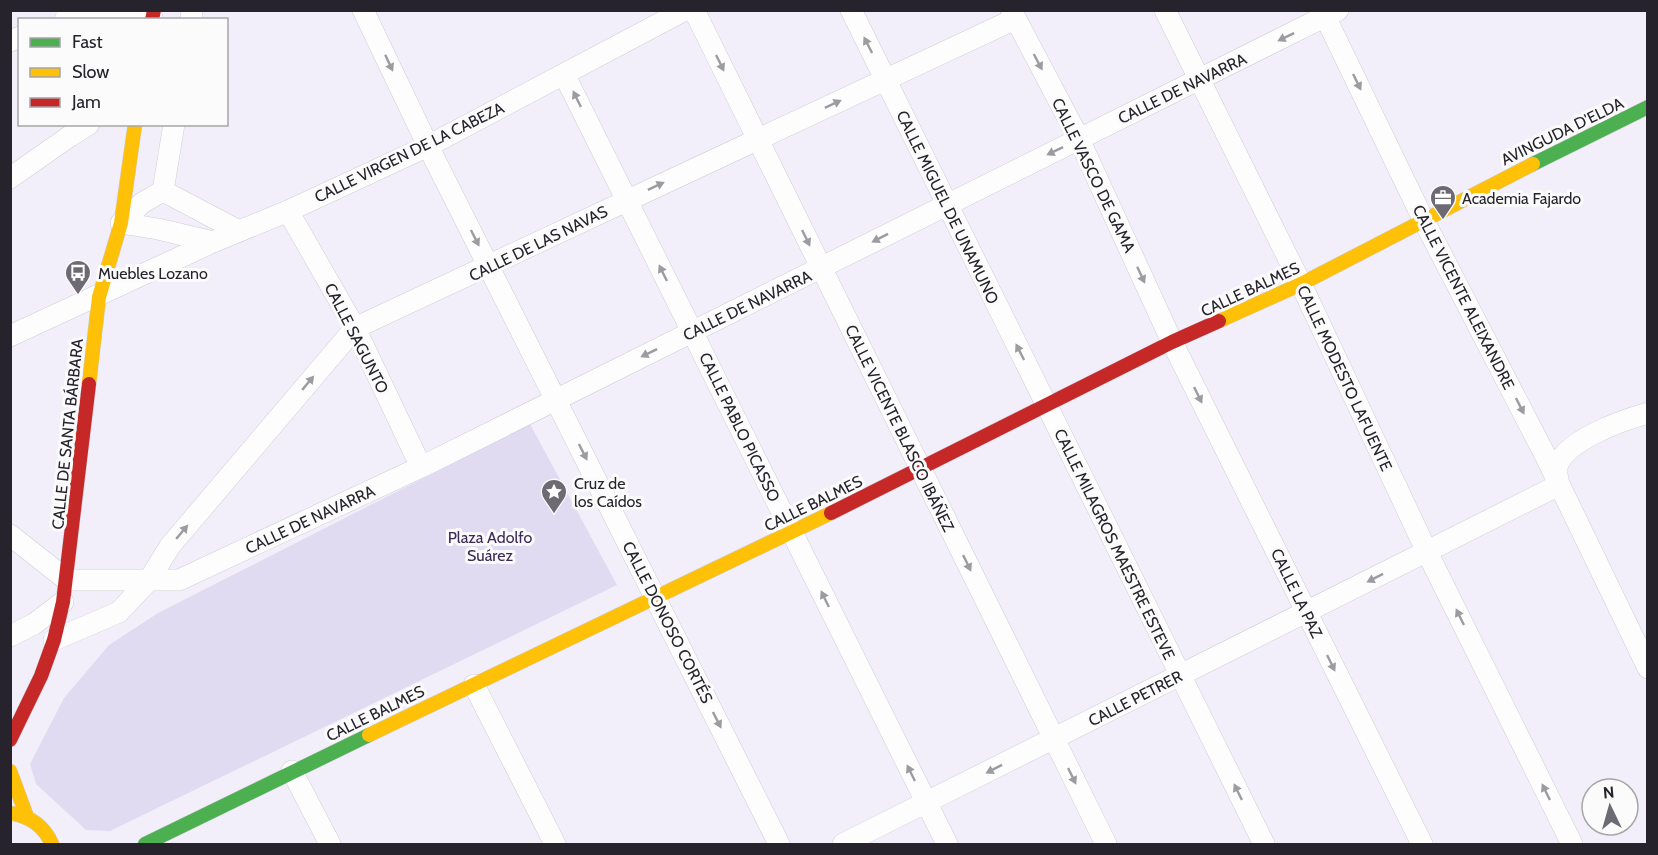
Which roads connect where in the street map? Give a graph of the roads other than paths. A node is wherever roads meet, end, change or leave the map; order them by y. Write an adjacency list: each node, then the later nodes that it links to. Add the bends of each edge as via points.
1 (88, 10): 11 (street)
2 (101, 10): 10 (street)
3 (363, 10): 21 (street, CALLE DONOSO CORTÉS, one-way to 21)
4 (685, 10): 12 (street, CALLE VIRGEN DE LA CABEZA)
5 (694, 10): 19 (street, CALLE VICENTE BLASCO IBÁÑEZ, one-way to 19)
6 (850, 10): 13 (street, CALLE MIGUEL DE UNAMUNO, one-way to 6)
7 (1165, 10): 14 (street, CALLE MODESTO LAFUENTE)
8 (1328, 13): 14 (street, CALLE DE NAVARRA, one-way to 14); 28 (street, CALLE VICENTE ALEIXANDRE, one-way to 28)
9 (1013, 15): 13 (street, CALLE DE LAS NAVAS); 20 (street, CALLE VASCO DE GAMA, one-way to 20)
10 (153, 16)
11 (70, 18)
12 (564, 74): 21 (street, CALLE VIRGEN DE LA CABEZA); 25 (street, CALLE PABLO PICASSO, one-way to 12)
13 (886, 80): 19 (street, CALLE DE LAS NAVAS, one-way to 13); 26 (street, CALLE MIGUEL DE UNAMUNO)
14 (1199, 80): 20 (street, CALLE DE NAVARRA); 34 (street, CALLE MODESTO LAFUENTE)
15 (1647, 107): 23 (street, AVINGUDA D'ELDA)
16 (86, 126): 22 (street)
17 (135, 126): 29 (street, CALLE DE SANTA BÁRBARA)
18 (174, 126): 24 (street)
19 (757, 139): 25 (street, CALLE DE LAS NAVAS, one-way to 19); 33 (street, CALLE VICENTE BLASCO IBÁÑEZ, one-way to 33)
20 (1079, 140): 26 (street, CALLE DE NAVARRA, one-way to 26); 39 (street, CALLE VASCO DE GAMA, one-way to 39)
21 (428, 146): 27 (street, CALLE VIRGEN DE LA CABEZA); 32 (street, CALLE DONOSO CORTÉS, one-way to 32)
22 (10, 178)
23 (1492, 184): 28 (street, CALLE BALMES)
24 (163, 191): 29 (street, via 142,203); 30 (street)
25 (627, 199): 32 (street, CALLE DE LAS NAVAS); 37 (street, CALLE PABLO PICASSO, one-way to 25)
26 (946, 205): 33 (street, CALLE DE NAVARRA, one-way to 33); 41 (street, CALLE MIGUEL DE UNAMUNO, one-way to 26)
27 (288, 211): 30 (street, CALLE VIRGEN DE LA CABEZA); 36 (street, CALLE SAGUNTO)
28 (1423, 219): 34 (street, CALLE BALMES); 45 (street, CALLE VICENTE ALEIXANDRE, one-way to 45)
29 (121, 223): 31 (street); 35 (street, CALLE DE SANTA BÁRBARA)
30 (239, 231): 31 (street, CALLE VIRGEN DE LA CABEZA)
31 (213, 242): 35 (street, CALLE VIRGEN DE LA CABEZA)
32 (490, 267): 36 (street, CALLE DE LAS NAVAS); 40 (street, CALLE DONOSO CORTÉS)
33 (821, 268): 37 (street, CALLE DE NAVARRA); 44 (street, CALLE VICENTE BLASCO IBÁÑEZ)
34 (1301, 284): 39 (street, CALLE BALMES); 48 (street, CALLE MODESTO LAFUENTE)
35 (99, 297): 38 (street, CALLE VIRGEN DE LA CABEZA); 49 (street, CALLE DE SANTA BÁRBARA)
36 (356, 328): 43 (street, CALLE SAGUNTO); 50 (street, CALLE DE LAS NAVAS, one-way to 36, via 170,546)
37 (692, 332): 40 (street, CALLE DE NAVARRA, one-way to 40); 46 (street, CALLE PABLO PICASSO)
38 (10, 336)
39 (1172, 342): 41 (street, CALLE BALMES); 53 (street, CALLE LA PAZ, one-way to 53)
40 (556, 400): 43 (street, CALLE DE NAVARRA); 51 (street, CALLE DONOSO CORTÉS, one-way to 51)
41 (1046, 404): 44 (street, CALLE BALMES); 57 (street, CALLE MILAGROS MAESTRE ESTEVE)
42 (1647, 413): 45 (street, via 1584,438 1567,451 1557,467)
43 (421, 467): 50 (street, CALLE DE NAVARRA, via 179,580)
44 (920, 469): 46 (street, CALLE BALMES); 59 (street, CALLE VICENTE BLASCO IBÁÑEZ, one-way to 59)
45 (1558, 485): 48 (street, CALLE PETRER); 56 (street, CALLE VICENTE ALEIXANDRE)
46 (792, 532): 51 (street, CALLE BALMES); 63 (street, CALLE PABLO PICASSO, one-way to 46)
47 (10, 535): 49 (street)
48 (1427, 552): 53 (street, CALLE PETRER, one-way to 53); 77 (street, CALLE MODESTO LAFUENTE, one-way to 48)
49 (67, 580): 50 (street, CALLE DE NAVARRA); 52 (street, CALLE DE SANTA BÁRBARA)
50 (149, 580): 55 (street, via 119,612)
51 (655, 596): 58 (street, CALLE BALMES); 71 (street, CALLE DONOSO CORTÉS, one-way to 71)
52 (63, 602): 54 (street); 55 (street, CALLE DE SANTA BÁRBARA)
53 (1306, 613): 57 (street, CALLE PETRER); 76 (street, CALLE LA PAZ, one-way to 76)
54 (10, 636)
55 (54, 640): 60 (street, CALLE DE SANTA BÁRBARA)
56 (1647, 668)
57 (1180, 675): 59 (street, CALLE PETRER); 75 (street, CALLE MILAGROS MAESTRE ESTEVE, one-way to 57)
58 (474, 685): 62 (street, CALLE BALMES); 70 (street)
59 (1054, 739): 63 (street, CALLE PETRER, one-way to 63); 74 (street, CALLE VICENTE BLASCO IBÁÑEZ, one-way to 74)
60 (10, 740)
61 (10, 771): 65 (street)
62 (292, 771): 68 (street, CALLE BALMES); 69 (street)
63 (926, 803): 72 (street, CALLE PETRER); 73 (street, CALLE PABLO PICASSO)
64 (10, 813): 65 (street)
65 (27, 817): 66 (street)
66 (51, 841): 67 (street)
67 (68, 844)
68 (145, 844)
69 (330, 844)
70 (555, 844)
71 (779, 844)
72 (843, 844)
73 (947, 844)
74 (1106, 844)
75 (1264, 844)
76 (1422, 844)
77 (1572, 844)

